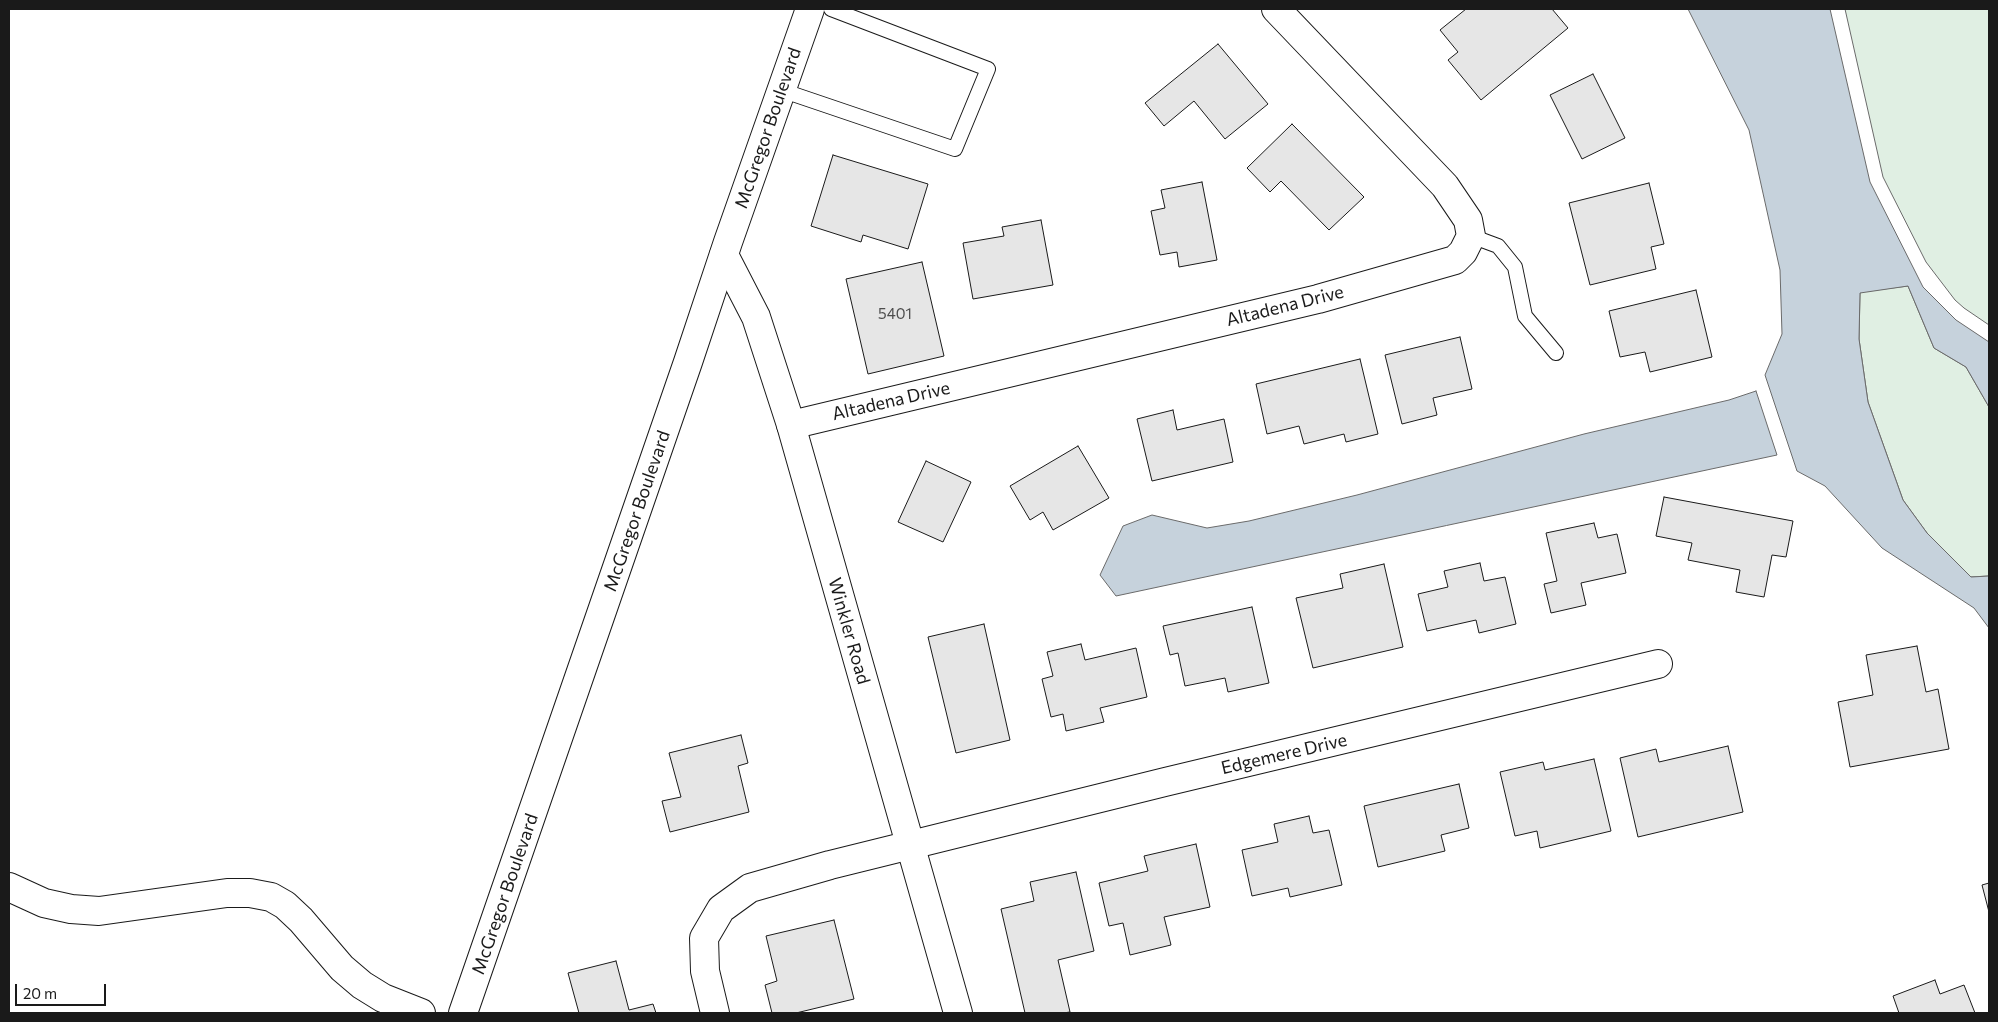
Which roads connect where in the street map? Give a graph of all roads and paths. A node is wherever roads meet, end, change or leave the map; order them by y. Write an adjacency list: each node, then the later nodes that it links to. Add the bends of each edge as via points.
1 (810, 9): 4 (street, McGregor Boulevard)
2 (831, 9): 4 (lane, via 988,69 955,150)
3 (1276, 9): 5 (street, via 1445,186 1468,220)
4 (781, 90): 6 (street, McGregor Boulevard)
5 (1471, 236): 7 (lane, via 1498,246 1515,267 1525,316); 8 (street, Altadena Drive, via 1455,260 1318,299)
6 (724, 255): 8 (street, Winkler Road, via 756,317); 13 (street, McGregor Boulevard)
7 (1556, 353)
8 (791, 425): 10 (street, Winkler Road)
9 (1658, 664): 10 (street, Edgemere Drive)
10 (910, 846): 14 (street, Edgemere Drive, via 750,888 721,909 704,938 704,971); 15 (street, Winkler Road)
11 (9, 887): 12 (street, via 44,903 99,911 227,893 271,897 301,920 342,968 362,985 383,998)
12 (421, 1013)
13 (464, 1013)
14 (715, 1013)
15 (958, 1013)

